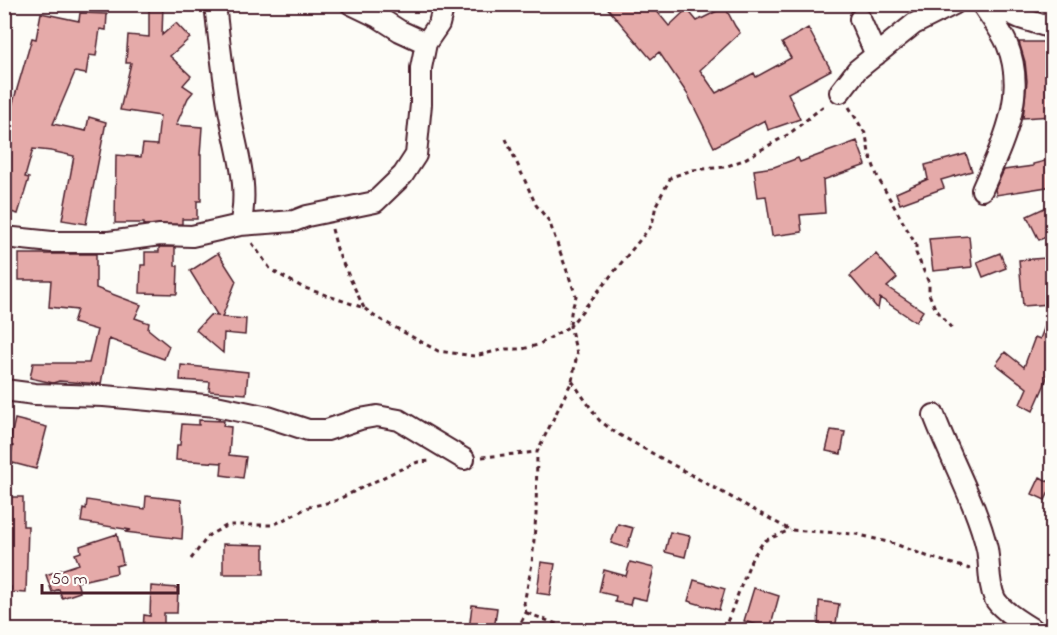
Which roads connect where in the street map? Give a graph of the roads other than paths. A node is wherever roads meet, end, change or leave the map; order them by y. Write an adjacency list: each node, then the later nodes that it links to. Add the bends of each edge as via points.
1 (215, 4): 13 (street, via 229,107 242,165 244,197)
2 (351, 4): 9 (street)
3 (444, 4): 9 (street, via 439,24)
4 (954, 4): 10 (street, via 914,24)
5 (982, 4): 12 (street, via 1006,42 1013,62 1014,92 1006,136)
6 (989, 4): 8 (street)
7 (860, 19): 10 (street)
8 (1053, 28)
9 (426, 43): 13 (street, via 416,155 403,175 375,202 294,221)
10 (876, 55): 11 (street, via 857,70)
11 (840, 92)
12 (982, 190)
13 (240, 225): 14 (street, via 192,236 160,235 109,242)
14 (4, 237)
15 (4, 390): 17 (street, via 216,406 308,430 327,430 377,416 399,420)
16 (934, 415): 18 (street, via 987,549 995,600)
17 (464, 459)
18 (1034, 630)

